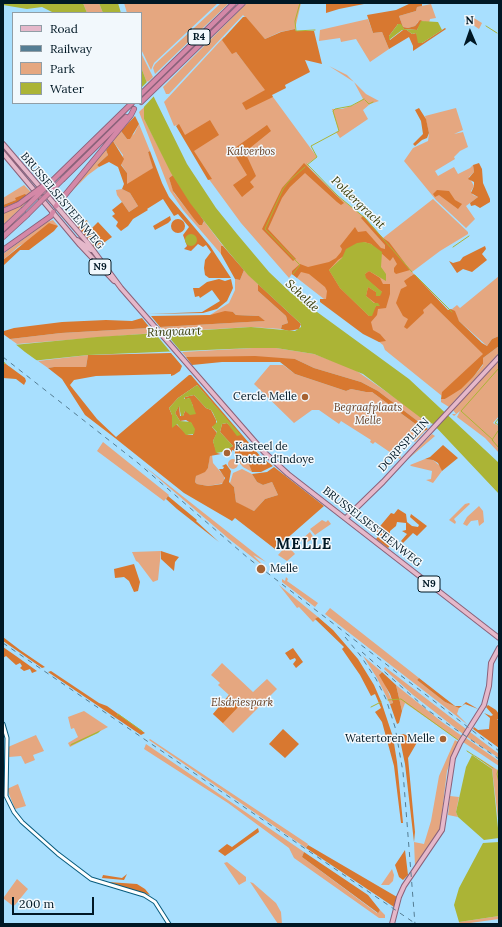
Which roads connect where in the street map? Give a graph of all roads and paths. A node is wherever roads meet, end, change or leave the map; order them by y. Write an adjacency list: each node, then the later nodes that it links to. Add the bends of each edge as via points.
1 (234, 3): 3 (highway, R4)
2 (243, 3): 4 (highway, R4)
3 (142, 93)
4 (142, 100)
5 (131, 104): 11 (highway)
6 (138, 104): 7 (highway, R4)
7 (131, 112): 12 (highway); 17 (highway, R4, bridge)
8 (3, 144): 12 (main road, BRUSSELSESTEENWEG / N9)
9 (3, 153): 10 (main road, BRUSSELSESTEENWEG / N9)
10 (20, 172): 12 (main road, via 48,202); 14 (main road, BRUSSELSESTEENWEG / N9)
11 (53, 180): 13 (highway, bridge, via 19,204); 16 (highway, bridge)
12 (55, 203): 14 (main road); 20 (main road, BRUSSELSESTEENWEG / N9)
13 (3, 211)
14 (54, 212): 15 (main road, BRUSSELSESTEENWEG / N9); 19 (highway)
15 (66, 228): 18 (main road, BRUSSELSESTEENWEG / N9); 20 (main road)
16 (3, 229)
17 (3, 237)
18 (80, 245): 21 (main road); 22 (main road, BRUSSELSESTEENWEG / N9)
19 (3, 250)
20 (94, 251): 21 (main road, BRUSSELSESTEENWEG / N9)
21 (101, 260): 22 (main road, BRUSSELSESTEENWEG / N9)
22 (121, 288): 24 (main road, BRUSSELSESTEENWEG / N9, via 239,425 290,475)
23 (499, 357): 24 (main road, DORPSPLEIN)
24 (346, 518): 25 (main road, BRUSSELSESTEENWEG / N9)
25 (499, 638)
26 (499, 648): 29 (main road, via 491,663 484,704 460,743 454,758 442,830 404,886)
27 (3, 724): 28 (street, via 7,738 6,796 22,822 91,879 144,895 155,902)
28 (168, 924)
29 (392, 924)

